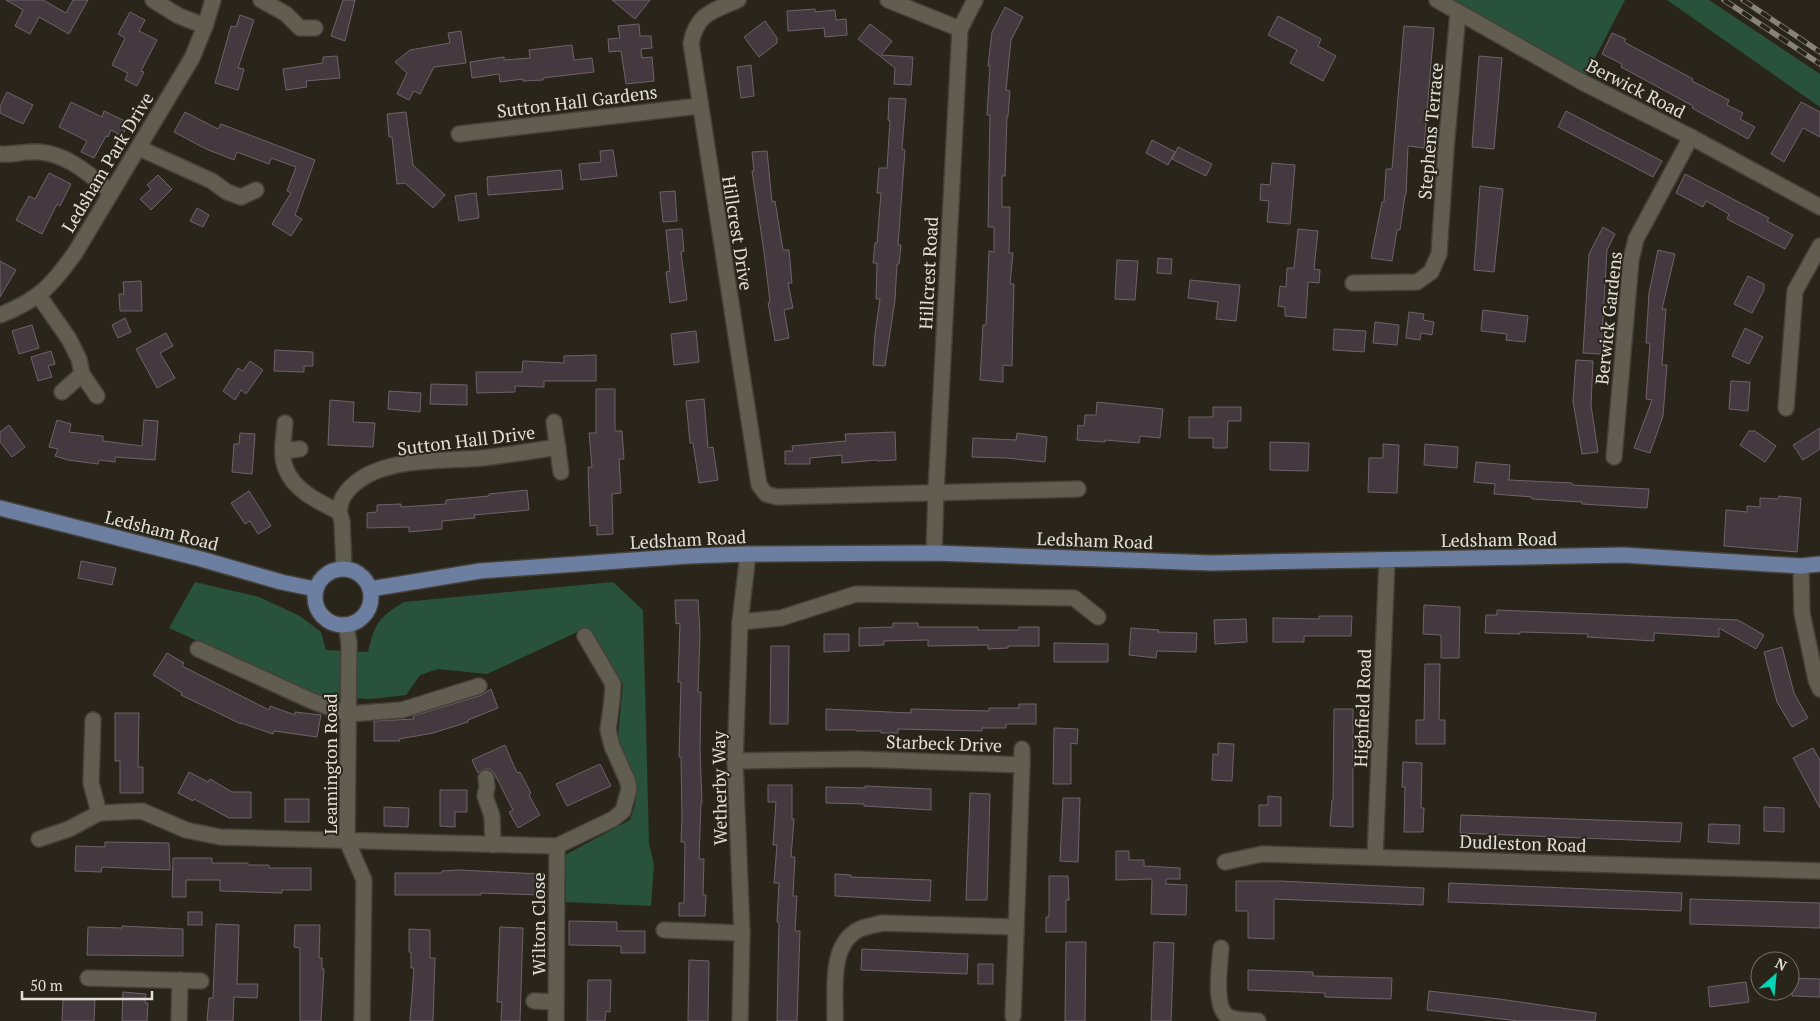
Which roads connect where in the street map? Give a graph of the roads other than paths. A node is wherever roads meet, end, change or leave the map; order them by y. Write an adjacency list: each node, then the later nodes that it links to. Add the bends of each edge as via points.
1 (153, 0): 9 (street, via 179,16)
2 (213, 0): 9 (street, Ledsham Park Drive)
3 (261, 0): 11 (street, via 286,14)
4 (738, 0): 12 (street, Hillcrest Drive, via 704,16 693,33 691,43)
5 (888, 0): 10 (street)
6 (975, 0): 10 (street, Hillcrest Road)
7 (1437, 0): 8 (street, Berwick Road)
8 (1458, 12): 14 (street, Berwick Road, via 1582,82); 21 (street, Stephens Terrace, via 1439,254 1431,272 1417,282)
9 (205, 26): 15 (street, Ledsham Park Drive, via 192,58)
10 (960, 28): 36 (street, Hillcrest Road)
11 (303, 32)
12 (699, 106): 13 (street, Sutton Hall Gardens); 36 (street, Hillcrest Drive, via 759,485 766,494 776,497)
13 (459, 134)
14 (1691, 137): 19 (street, Berwick Road); 33 (street, Berwick Gardens, via 1636,239 1630,260)
15 (139, 148): 17 (street, via 240,197); 18 (street, Ledsham Park Drive)
16 (0, 154): 18 (street, via 40,152 61,158 77,164)
17 (256, 190)
18 (111, 192): 22 (street, Ledsham Park Drive, via 75,252)
19 (1820, 207)
20 (1820, 246): 27 (street, via 1795,291)
21 (1352, 283)
22 (39, 296): 23 (street, Ledsham Park Drive); 24 (street, via 69,339)
23 (0, 314)
24 (82, 374): 25 (street); 26 (street)
25 (62, 392)
26 (97, 396)
27 (1786, 408)
28 (554, 422): 30 (street, Sutton Hall Drive)
29 (285, 423): 32 (street)
30 (558, 447): 34 (street, Sutton Hall Drive); 38 (street, Sutton Hall Drive, via 480,458 406,463 373,472 342,498)
31 (300, 449): 32 (street)
32 (283, 451): 38 (street, via 285,469 295,484)
33 (1614, 457)
34 (561, 472)
35 (1078, 489): 36 (street)
36 (936, 492): 39 (street, Hillcrest Road)
37 (0, 508): 45 (main road, Ledsham Road)
38 (339, 512): 44 (street)
39 (934, 553): 40 (main road, Ledsham Road); 41 (main road, Ledsham Road, via 1212,563)
40 (748, 554): 46 (main road, Ledsham Road, via 480,571); 48 (street, Wetherby Way)
41 (1387, 560): 43 (main road, Ledsham Road, via 1623,555); 65 (street, Highfield Road)
42 (1820, 564): 43 (main road, Ledsham Road)
43 (1802, 566): 53 (street, via 1802,613)
44 (344, 568): 45 (main road, via 326,574); 46 (main road, via 360,575)
45 (315, 589): 49 (main road, via 314,598 320,614 335,624)
46 (370, 589): 49 (main road, via 371,598 365,614)
47 (1098, 617): 48 (street, via 1074,598 856,594 781,618)
48 (740, 622): 57 (street, Wetherby Way)
49 (346, 625): 54 (street, Leamington Road, via 349,643)
50 (585, 636): 64 (street, via 612,684 608,730 629,790 623,811 613,819)
51 (198, 649): 54 (street)
52 (479, 686): 54 (street, via 402,710)
53 (1820, 689)
54 (348, 714): 62 (street, Leamington Road)
55 (93, 720): 60 (street, via 91,783)
56 (1022, 749): 58 (street)
57 (735, 761): 58 (street, Starbeck Drive); 70 (street, Wetherby Way)
58 (1022, 764): 68 (street, Starbeck Drive)
59 (486, 778): 63 (street, via 485,796 492,816)
60 (100, 812): 61 (street, via 68,830); 62 (street, via 142,811 186,830 220,837)
61 (39, 839)
62 (347, 841): 63 (street); 79 (street, Leamington Road, via 364,880)
63 (493, 845): 64 (street)
64 (557, 846): 76 (street, Wilton Close)
65 (1375, 857): 66 (street, Dudleston Road, via 1262,854); 67 (street, Dudleston Road)
66 (1225, 862)
67 (1820, 871)
68 (1016, 927): 77 (street, Starbeck Drive); 82 (street, via 882,923 861,928 845,941 839,951)
69 (664, 930): 70 (street)
70 (742, 933): 81 (street, Wetherby Way)
71 (1221, 948): 83 (street, via 1220,1008 1228,1017)
72 (88, 978): 73 (street)
73 (180, 980): 74 (street); 78 (street)
74 (201, 981)
75 (534, 1001): 76 (street, Wilton Close)
76 (556, 1002): 80 (street, Wilton Close)
77 (1013, 1016)
78 (179, 1021)
79 (362, 1021)
80 (556, 1021)
81 (740, 1021)
82 (835, 1021)
83 (1258, 1021)

